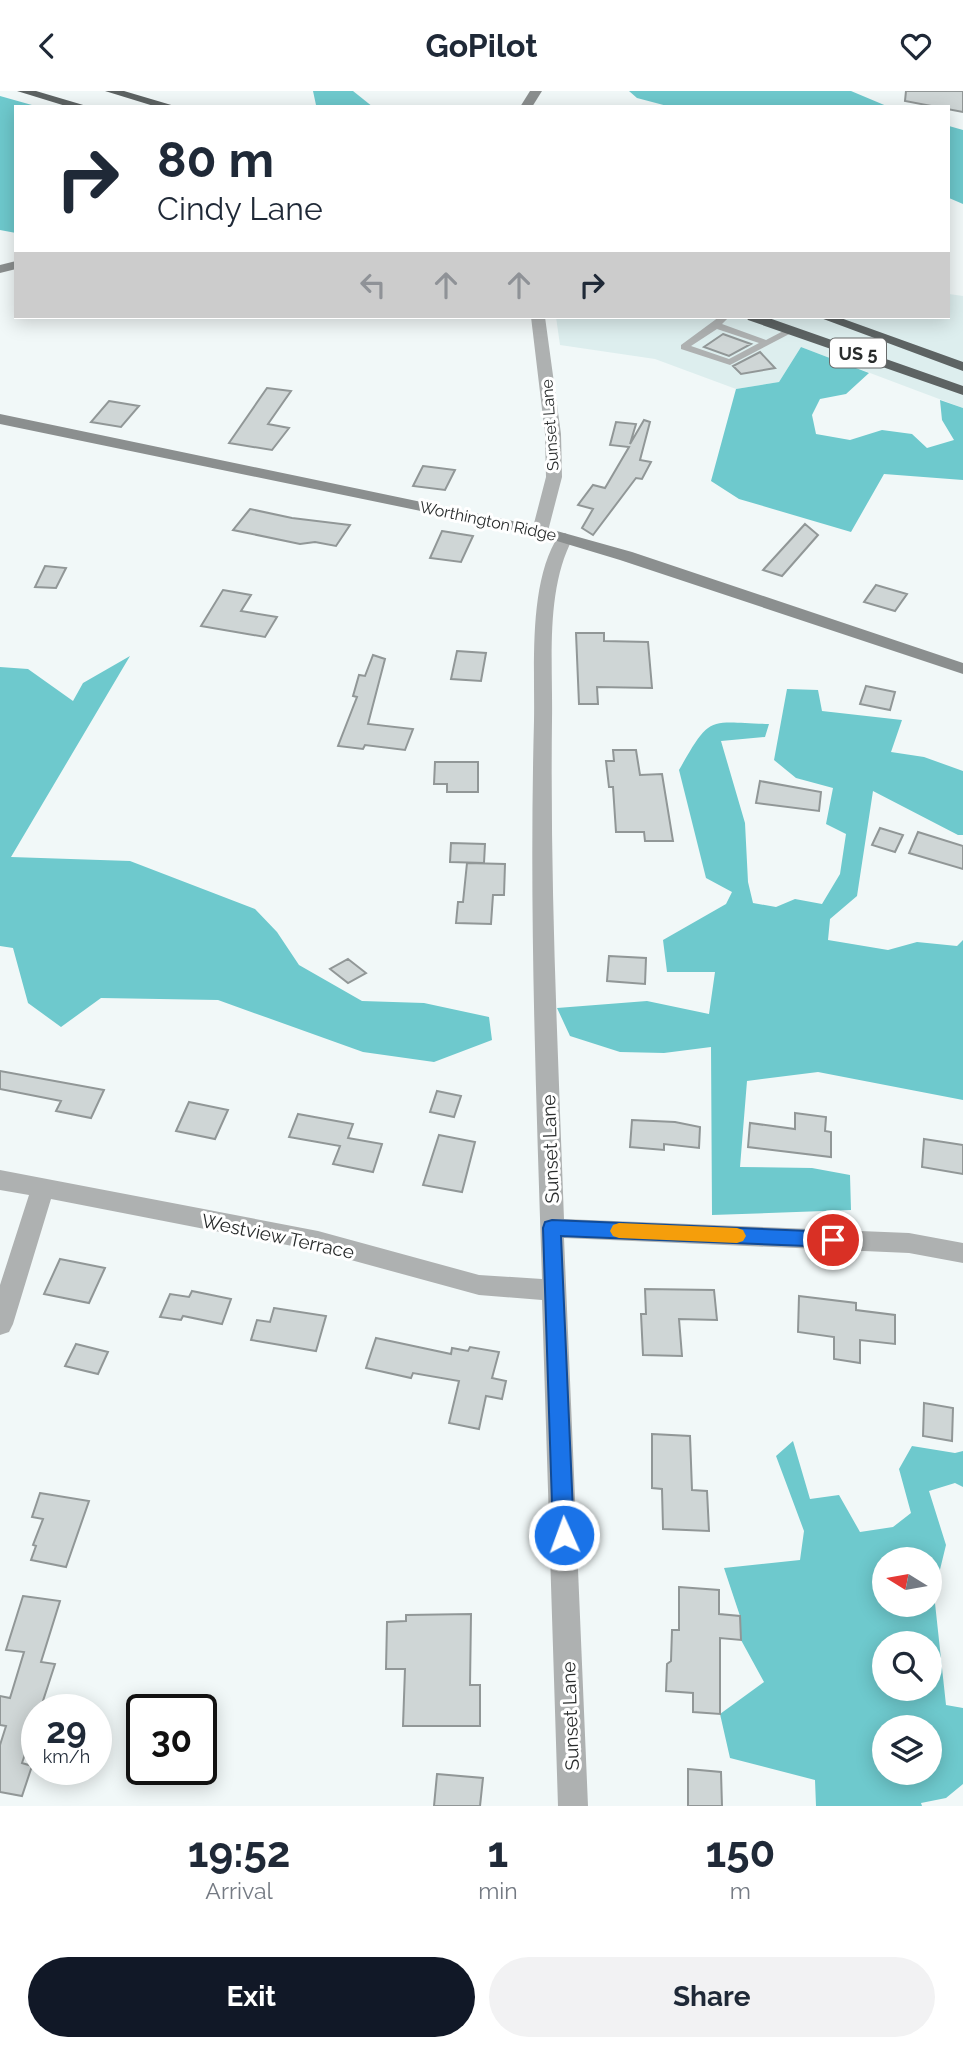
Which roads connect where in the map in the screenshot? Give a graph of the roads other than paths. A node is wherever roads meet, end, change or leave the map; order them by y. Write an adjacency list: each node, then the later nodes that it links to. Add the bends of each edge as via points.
1 (23, 91): 3 (highway)
2 (110, 91): 4 (highway)
3 (76, 105)
4 (164, 105)
5 (538, 319): 19 (street, Sunset Lane, via 554,470)
6 (722, 319): 9 (lane)
7 (759, 319): 10 (highway, US 5)
8 (831, 319): 16 (highway, US 5)
9 (716, 325): 11 (lane); 13 (lane)
10 (792, 330): 13 (lane); 17 (highway, US 5)
11 (698, 337): 12 (lane); 15 (lane, via 684,347 730,362)
12 (713, 341)
13 (768, 343): 15 (lane)
14 (735, 349): 15 (lane)
15 (746, 353)
16 (963, 367)
17 (963, 391)
18 (0, 419): 19 (street, Worthington Ridge)
19 (540, 531): 20 (street, Worthington Ridge)
20 (565, 538): 21 (street, Worthington Ridge); 24 (street, Sunset Lane, via 550,577 543,674 541,811)
21 (963, 669)
22 (0, 1180): 23 (street, Westview Terrace)
23 (41, 1190): 26 (street, Westview Terrace, via 318,1241 479,1285); 27 (street)
24 (552, 1228): 25 (street, via 909,1243); 26 (street, Sunset Lane)
25 (963, 1253)
26 (556, 1291): 28 (street, Sunset Lane)
27 (0, 1324)
28 (573, 1806)

